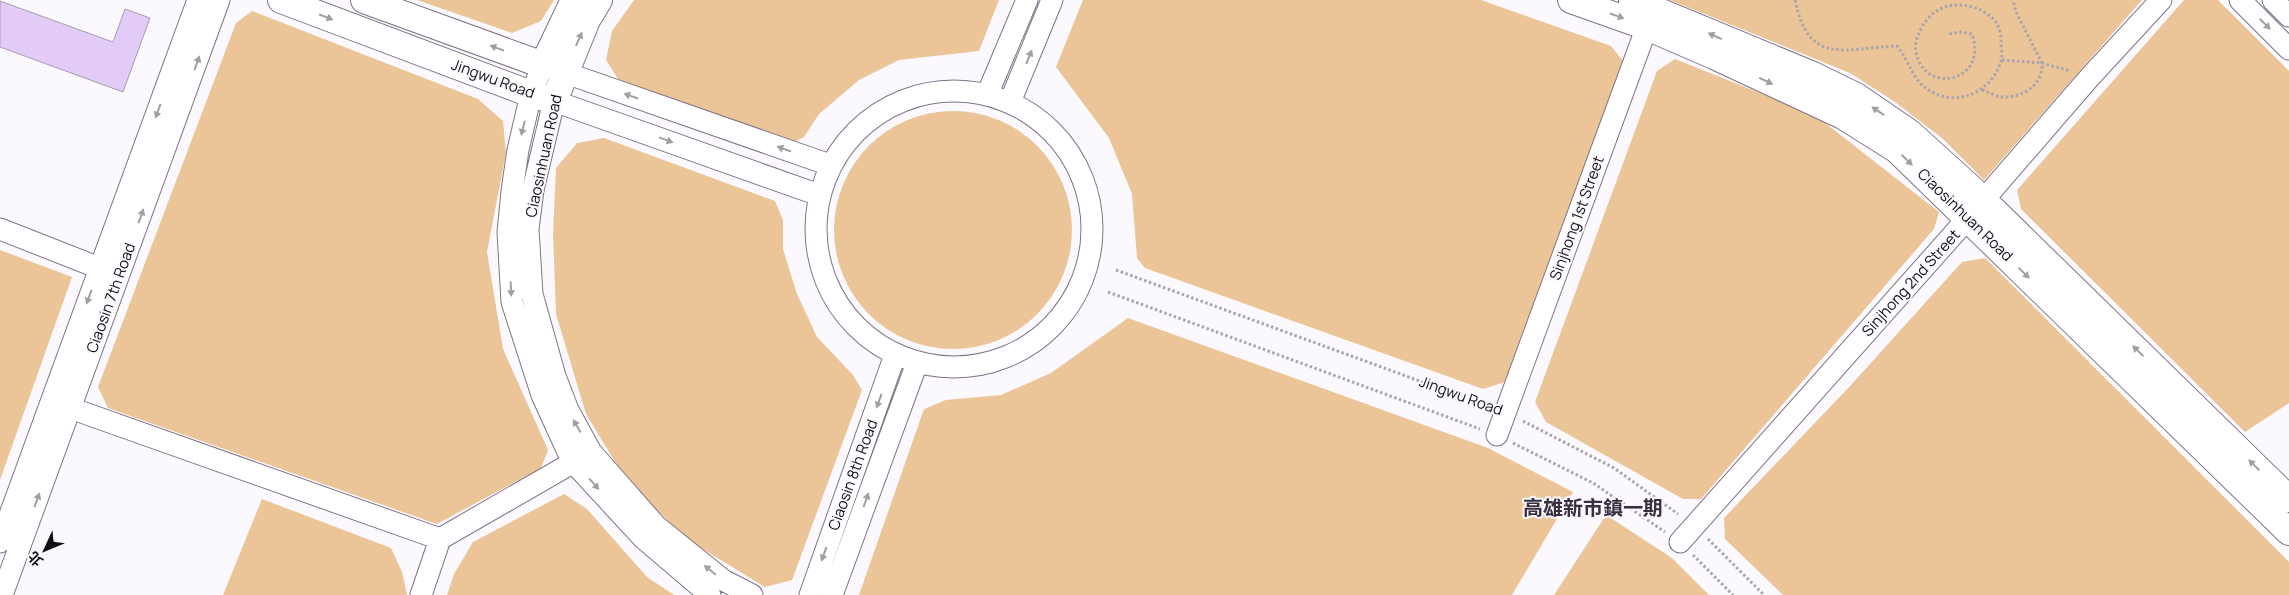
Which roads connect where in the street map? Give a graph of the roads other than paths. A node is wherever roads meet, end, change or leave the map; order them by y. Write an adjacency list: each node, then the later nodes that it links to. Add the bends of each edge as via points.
1 (198, 0): 24 (street, Ciaosin 7th Road, one-way to 24)
2 (219, 0): 24 (street, Ciaosin 7th Road, one-way to 2)
3 (281, 0): 18 (street, Jingwu Road, one-way to 18)
4 (364, 0): 16 (street, Jingwu Road, one-way to 4)
5 (574, 0): 16 (street, Ciaosinhuan Road)
6 (599, 0): 16 (street, Ciaosinhuan Road, one-way to 6)
7 (1027, 0): 17 (street)
8 (1052, 0): 19 (street, one-way to 8)
9 (1571, 0): 13 (street, Ciaosinhuan Road, one-way to 13)
10 (2160, 0): 22 (street, Sinjhong 2nd Street)
11 (2240, 0): 15 (street, one-way to 15)
12 (2273, 0): 14 (street)
13 (1647, 9): 22 (street, Ciaosinhuan Road, via 1813,75 1856,96 1910,133); 28 (street, Sinjhong 1st Street)
14 (2289, 16)
15 (2289, 48)
16 (553, 69): 18 (street, Ciaosinhuan Road); 20 (street, Jingwu Road, one-way to 16)
17 (988, 95): 19 (street); 20 (street, via 939,91 895,103 858,129)
18 (543, 97): 21 (street, Jingwu Road, one-way to 21); 29 (street, Ciaosinhuan Road, via 528,229 532,294)
19 (1010, 102): 26 (street, via 1039,120 1067,148 1085,183 1093,222 1090,261 1083,282 1063,317 1033,344 1012,355 997,362 957,369)
20 (830, 165): 21 (street)
21 (819, 195): 25 (street, via 816,242 828,288 856,328)
22 (1975, 209): 30 (street, Ciaosinhuan Road, one-way to 22); 31 (street, Ciaosinhuan Road, one-way to 31); 34 (street, Sinjhong 2nd Street)
23 (0, 230): 24 (street)
24 (110, 272): 27 (street, Ciaosin 7th Road)
25 (895, 355): 26 (street); 39 (street, Ciaosin 8th Road, one-way to 39)
26 (917, 363): 40 (street, Ciaosin 8th Road, one-way to 26)
27 (61, 404): 32 (street); 33 (street, Ciaosin 7th Road); 35 (street, Ciaosin 7th Road, one-way to 27)
28 (1497, 435)
29 (582, 456): 32 (street); 37 (street, Ciaosinhuan Road, one-way to 37, via 643,538); 38 (street, Ciaosinhuan Road, one-way to 29, via 723,580 656,526)
30 (2289, 499)
31 (2289, 532)
32 (440, 539): 36 (street)
33 (0, 542)
34 (1680, 542)
35 (2, 595)
36 (421, 595)
37 (710, 595)
38 (752, 595)
39 (810, 595)
40 (832, 595)

